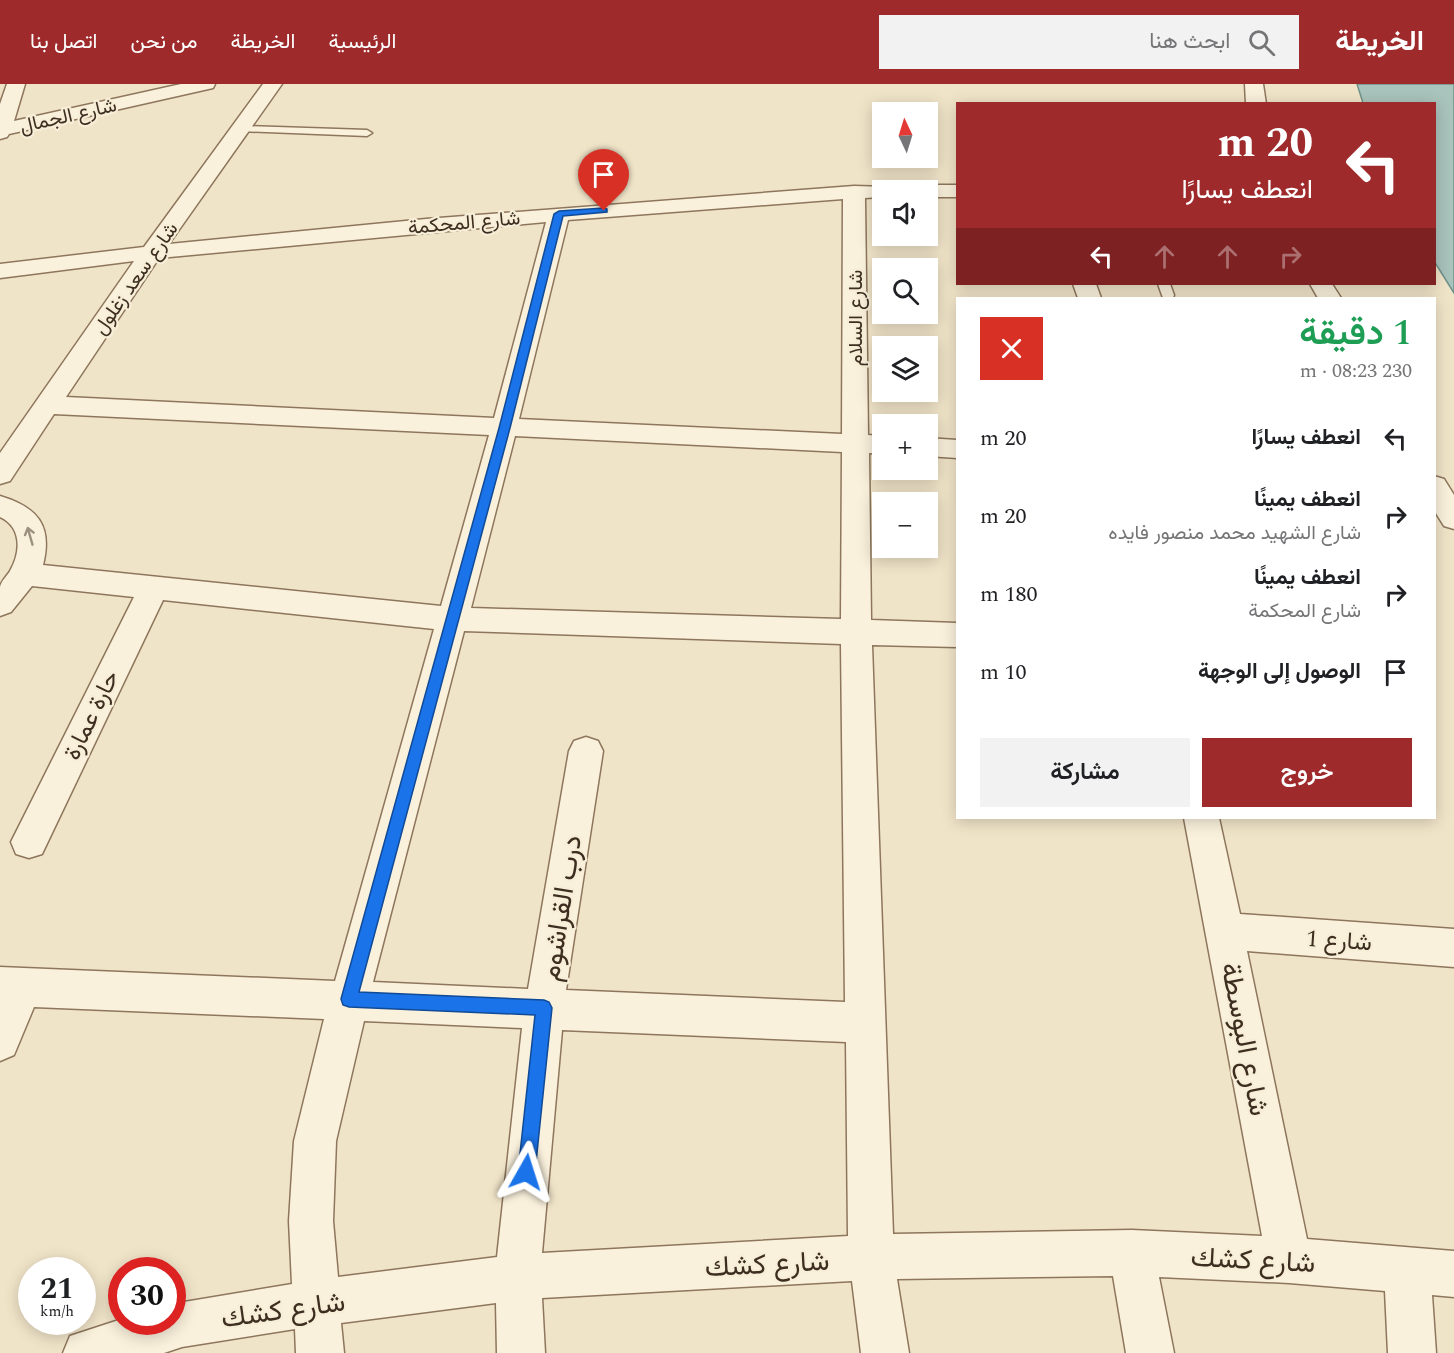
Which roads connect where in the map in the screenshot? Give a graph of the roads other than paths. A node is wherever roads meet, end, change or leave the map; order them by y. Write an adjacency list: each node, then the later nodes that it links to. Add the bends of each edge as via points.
1 (15, 84): 5 (street); 8 (street)
2 (206, 84): 8 (street, شارع الجمال)
3 (273, 84): 7 (street, شارع سعد زغلول)
4 (1254, 84): 6 (street)
5 (0, 87)
6 (1256, 102)
7 (243, 129): 9 (lane); 15 (street, شارع سعد زغلول)
8 (0, 131)
9 (367, 133)
10 (872, 191): 13 (street, شارع المحكمة)
11 (938, 191): 12 (street)
12 (956, 191)
13 (854, 192): 14 (street, شارع المحكمة); 19 (street, شارع السلام)
14 (559, 214): 15 (street, شارع المحكمة); 18 (street)
15 (153, 250): 16 (street, شارع المحكمة); 17 (street, شارع سعد زغلول)
16 (0, 271)
17 (46, 405): 18 (street); 22 (street, شارع سعد زغلول)
18 (504, 428): 19 (street); 29 (street)
19 (869, 444): 30 (street, شارع السلام)
20 (938, 448): 21 (street)
21 (956, 449)
22 (0, 474)
23 (1436, 489): 25 (street)
24 (0, 506): 26 (street, one-way to 24, via 33,552 31,533 22,518)
25 (1454, 519)
26 (25, 574): 27 (street); 28 (street)
27 (154, 588): 29 (street); 34 (street, حارة عمارة)
28 (0, 604)
29 (452, 620): 30 (street); 38 (street)
30 (856, 634): 31 (street); 40 (street, شارع السلام)
31 (956, 635)
32 (586, 751): 39 (street, درب القراشوم)
33 (1202, 819): 35 (street, شارع البوسطة)
34 (29, 842)
35 (1225, 932): 36 (street, شارع 1); 44 (street, شارع البوسطة)
36 (1454, 948)
37 (11, 987): 38 (street); 41 (street)
38 (349, 999): 39 (street); 48 (street, via 315,1142 311,1221)
39 (544, 1008): 40 (street); 47 (street, درب القراشوم)
40 (866, 1023): 43 (street, شارع السلام)
41 (0, 1041)
42 (1132, 1252): 43 (street, شارع كشك); 44 (street, شارع كشك); 53 (street)
43 (872, 1257): 47 (street, شارع كشك); 52 (street, شارع السلام)
44 (1289, 1260): 45 (street, شارع كشك)
45 (1407, 1269): 46 (street, شارع كشك); 54 (street)
46 (1454, 1274)
47 (518, 1278): 48 (street, شارع كشك); 51 (street, درب القراشوم)
48 (316, 1303): 49 (street, شارع كشك, via 182,1324); 50 (street)
49 (87, 1353)
50 (320, 1353)
51 (521, 1353)
52 (885, 1353)
53 (1150, 1353)
54 (1412, 1353)

